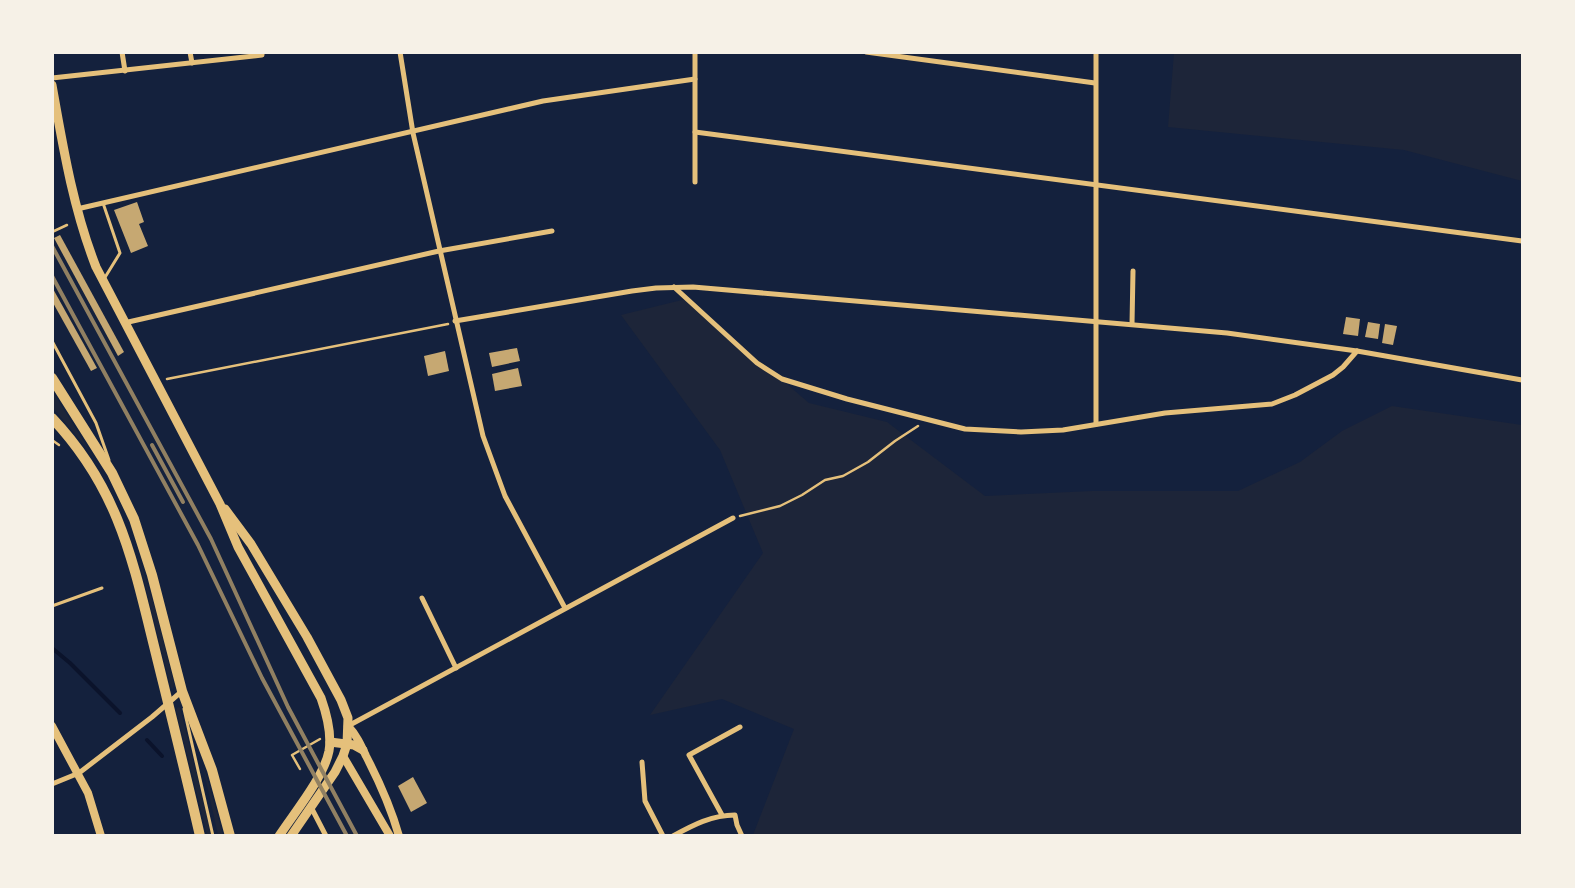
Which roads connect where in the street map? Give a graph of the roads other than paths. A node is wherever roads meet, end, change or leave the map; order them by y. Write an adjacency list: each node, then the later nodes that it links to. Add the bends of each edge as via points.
1 (122, 52): 9 (street)
2 (190, 52): 8 (street)
3 (400, 52): 15 (street)
4 (695, 52): 11 (street)
5 (866, 52): 12 (street)
6 (1096, 52): 12 (street)
7 (262, 54): 8 (street)
8 (192, 63): 9 (street)
9 (125, 71): 10 (street)
10 (52, 78)
11 (695, 79): 14 (street); 15 (street, via 543,102)
12 (1095, 83): 17 (street)
13 (52, 85): 19 (main road)
14 (695, 132): 16 (street); 17 (street)
15 (413, 133): 18 (street); 22 (street)
16 (696, 182)
17 (1096, 184): 21 (street); 27 (street)
18 (103, 203): 19 (street); 24 (lane, via 120,253)
19 (76, 209): 24 (main road)
20 (552, 231): 22 (street)
21 (1522, 241)
22 (439, 251): 26 (street); 28 (street)
23 (1133, 271): 29 (street)
24 (102, 282): 28 (main road)
25 (673, 287): 26 (street); 27 (street); 35 (street, via 757,363 782,379 802,386 965,429 1003,432 1063,430)
26 (455, 321): 42 (street, via 481,428 496,474)
27 (1097, 322): 29 (street); 35 (street)
28 (124, 323): 37 (main road)
29 (1132, 324): 31 (street)
30 (52, 341): 36 (lane, via 100,430)
31 (1357, 351): 33 (street); 35 (street, via 1333,375 1295,396 1272,404 1165,413)
32 (52, 378): 36 (main road)
33 (1522, 380)
34 (52, 418): 45 (main road, via 91,465 122,529)
35 (1096, 424)
36 (112, 473): 44 (main road, via 141,536)
37 (220, 504): 47 (main road, via 251,544 323,664 346,710); 49 (main road, via 238,547 321,698)
38 (732, 518): 42 (street)
39 (102, 588): 41 (lane)
40 (422, 598): 43 (street)
41 (52, 606)
42 (565, 608): 43 (street)
43 (456, 668): 47 (street)
44 (182, 691): 45 (street); 58 (main road, via 212,770); 62 (lane)
45 (168, 704): 54 (street); 61 (main road)
46 (52, 726): 54 (street)
47 (348, 726): 50 (main road); 51 (street)
48 (740, 727): 57 (street, via 689,755)
49 (330, 742): 50 (main road); 52 (main road); 63 (main road, via 322,770)
50 (348, 744): 51 (main road); 52 (main road)
51 (363, 750): 67 (street)
52 (343, 756): 56 (main road); 66 (street)
53 (642, 762): 68 (street, via 645,801)
54 (79, 773): 55 (street); 60 (street, via 92,804)
55 (52, 784)
56 (310, 807): 64 (main road); 65 (street)
57 (722, 815): 59 (street, via 698,822); 69 (street, via 735,815)
58 (231, 833)
59 (674, 835)
60 (100, 836)
61 (200, 836)
62 (213, 836)
63 (279, 836)
64 (291, 836)
65 (326, 836)
66 (390, 836)
67 (399, 836)
68 (663, 836)
69 (742, 836)

